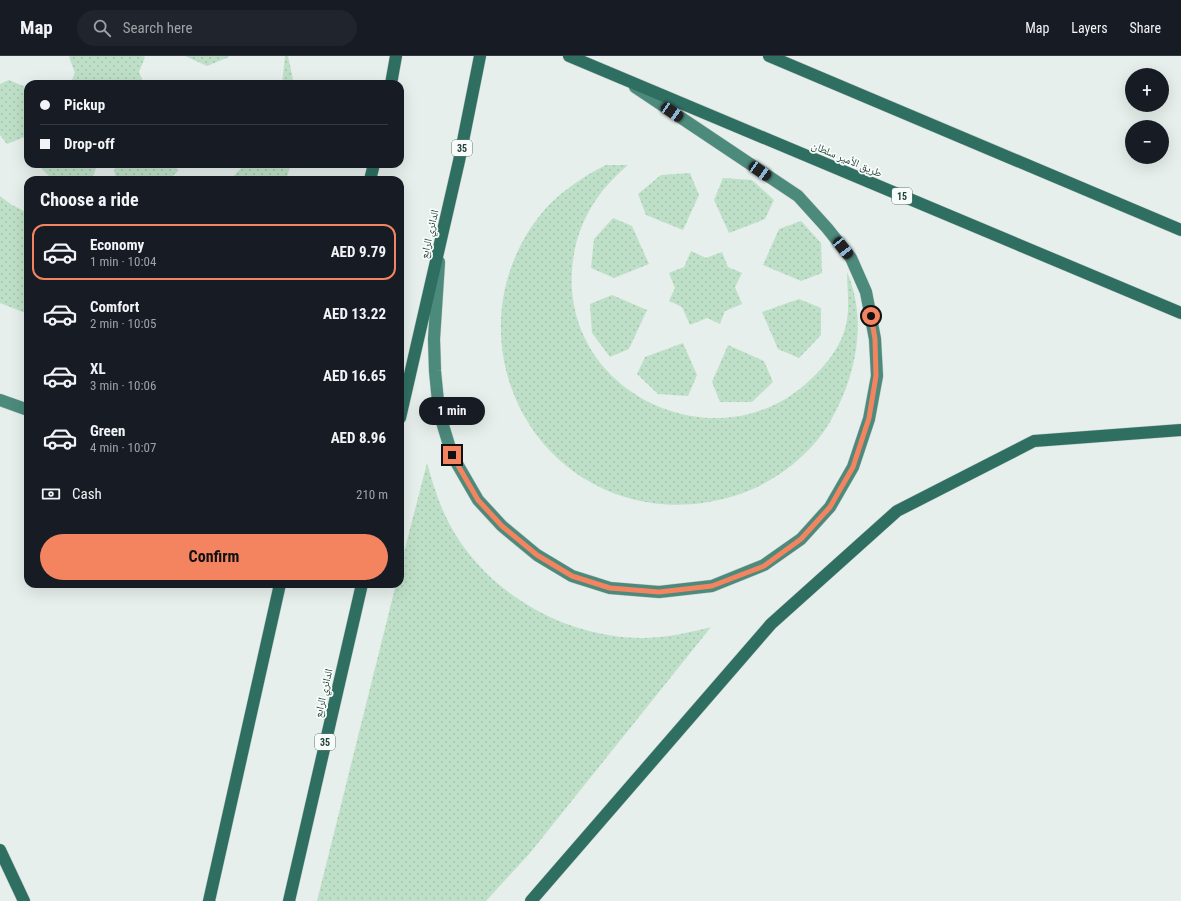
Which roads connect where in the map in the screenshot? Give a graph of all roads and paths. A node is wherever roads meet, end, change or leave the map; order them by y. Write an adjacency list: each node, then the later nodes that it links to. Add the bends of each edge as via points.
1 (396, 56): 6 (highway)
2 (480, 56): 8 (highway, الدائري الرابع / 35)
3 (569, 56): 5 (highway, طريق الأمير سلطان / 15)
4 (769, 56): 7 (highway)
5 (622, 79): 8 (highway, via 798,196 850,258 866,292 875,339 876,376 869,418 853,467 830,507 801,539 764,566 712,586 659,592 610,588 572,576 525,546 478,500 452,455 439,412 434,339); 9 (highway, طريق الأمير سلطان / 15)
6 (392, 80)
7 (1181, 230)
8 (441, 240): 11 (highway, الدائري الرابع / 35)
9 (1181, 313)
10 (0, 400): 12 (highway)
11 (404, 401)
12 (24, 409)
13 (1181, 430): 20 (highway, via 1034,441 897,511 771,624)
14 (279, 588): 18 (highway)
15 (361, 588): 19 (highway, الدائري الرابع / 35)
16 (0, 850): 17 (highway)
17 (24, 901)
18 (209, 901)
19 (289, 901)
20 (531, 901)

